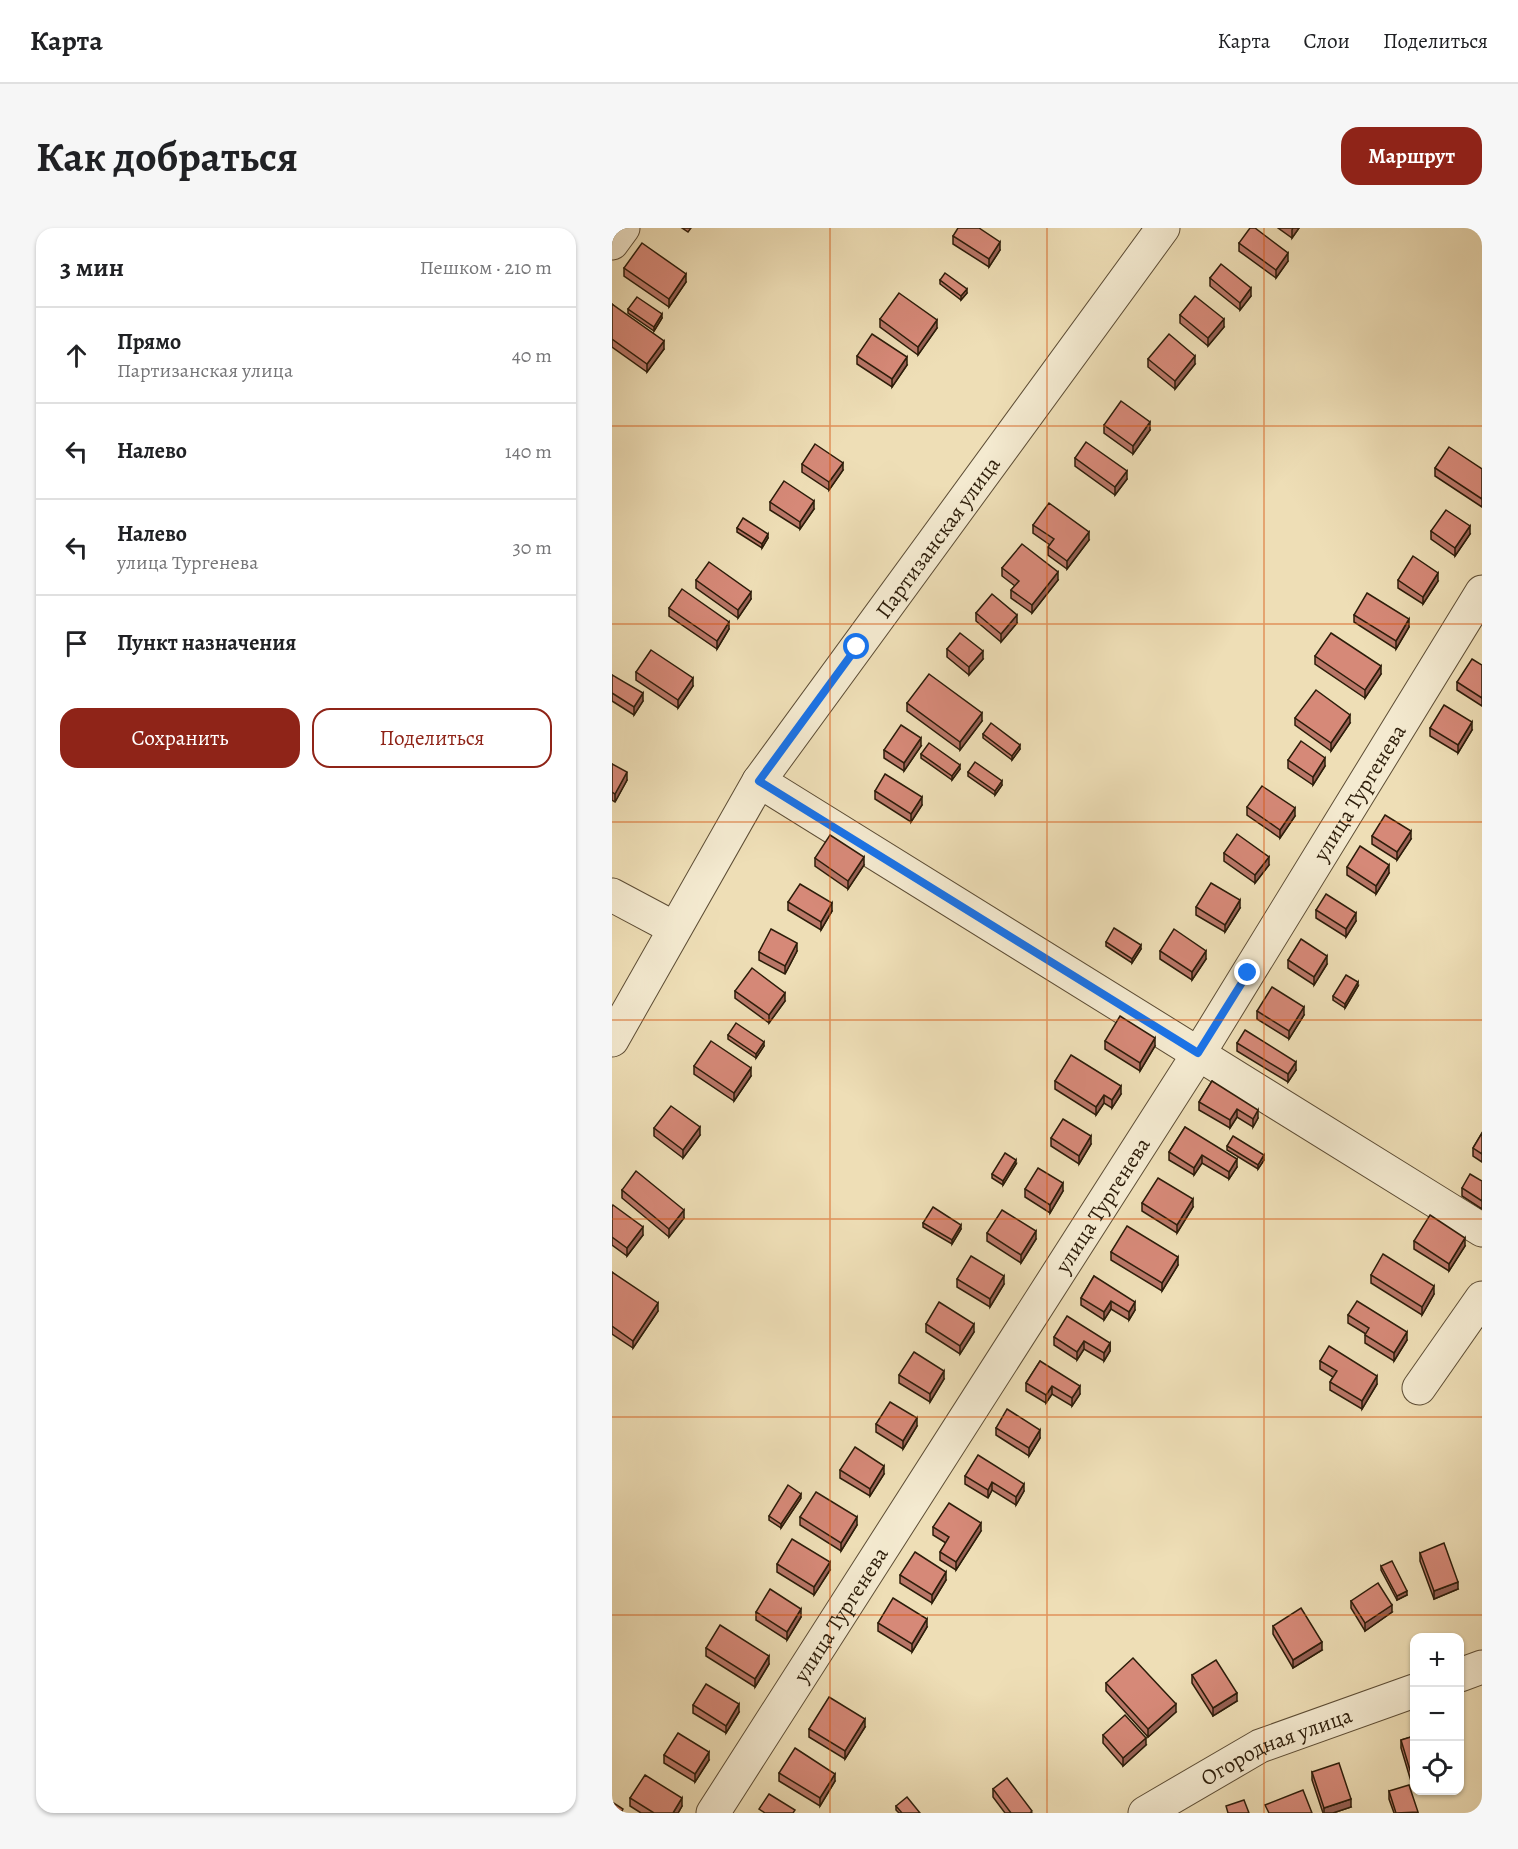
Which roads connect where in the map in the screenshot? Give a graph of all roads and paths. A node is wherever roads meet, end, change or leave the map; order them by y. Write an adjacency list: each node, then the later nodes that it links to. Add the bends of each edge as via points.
1 (623, 228): 3 (street)
2 (1163, 228): 5 (street, Партизанская улица)
3 (612, 243)
4 (1482, 592): 9 (street, улица Тургенева)
5 (759, 781): 7 (street, Партизанская улица); 9 (street)
6 (612, 895): 7 (street)
7 (674, 928): 8 (street, Партизанская улица)
8 (612, 1040)
9 (1198, 1053): 10 (street); 16 (street, улица Тургенева)
10 (1482, 1230)
11 (1482, 1298): 12 (street)
12 (1419, 1388)
13 (1482, 1667): 14 (street)
14 (1464, 1674)
15 (1410, 1692): 17 (street, Огородная улица, via 1260,1746)
16 (713, 1813)
17 (1145, 1813)

